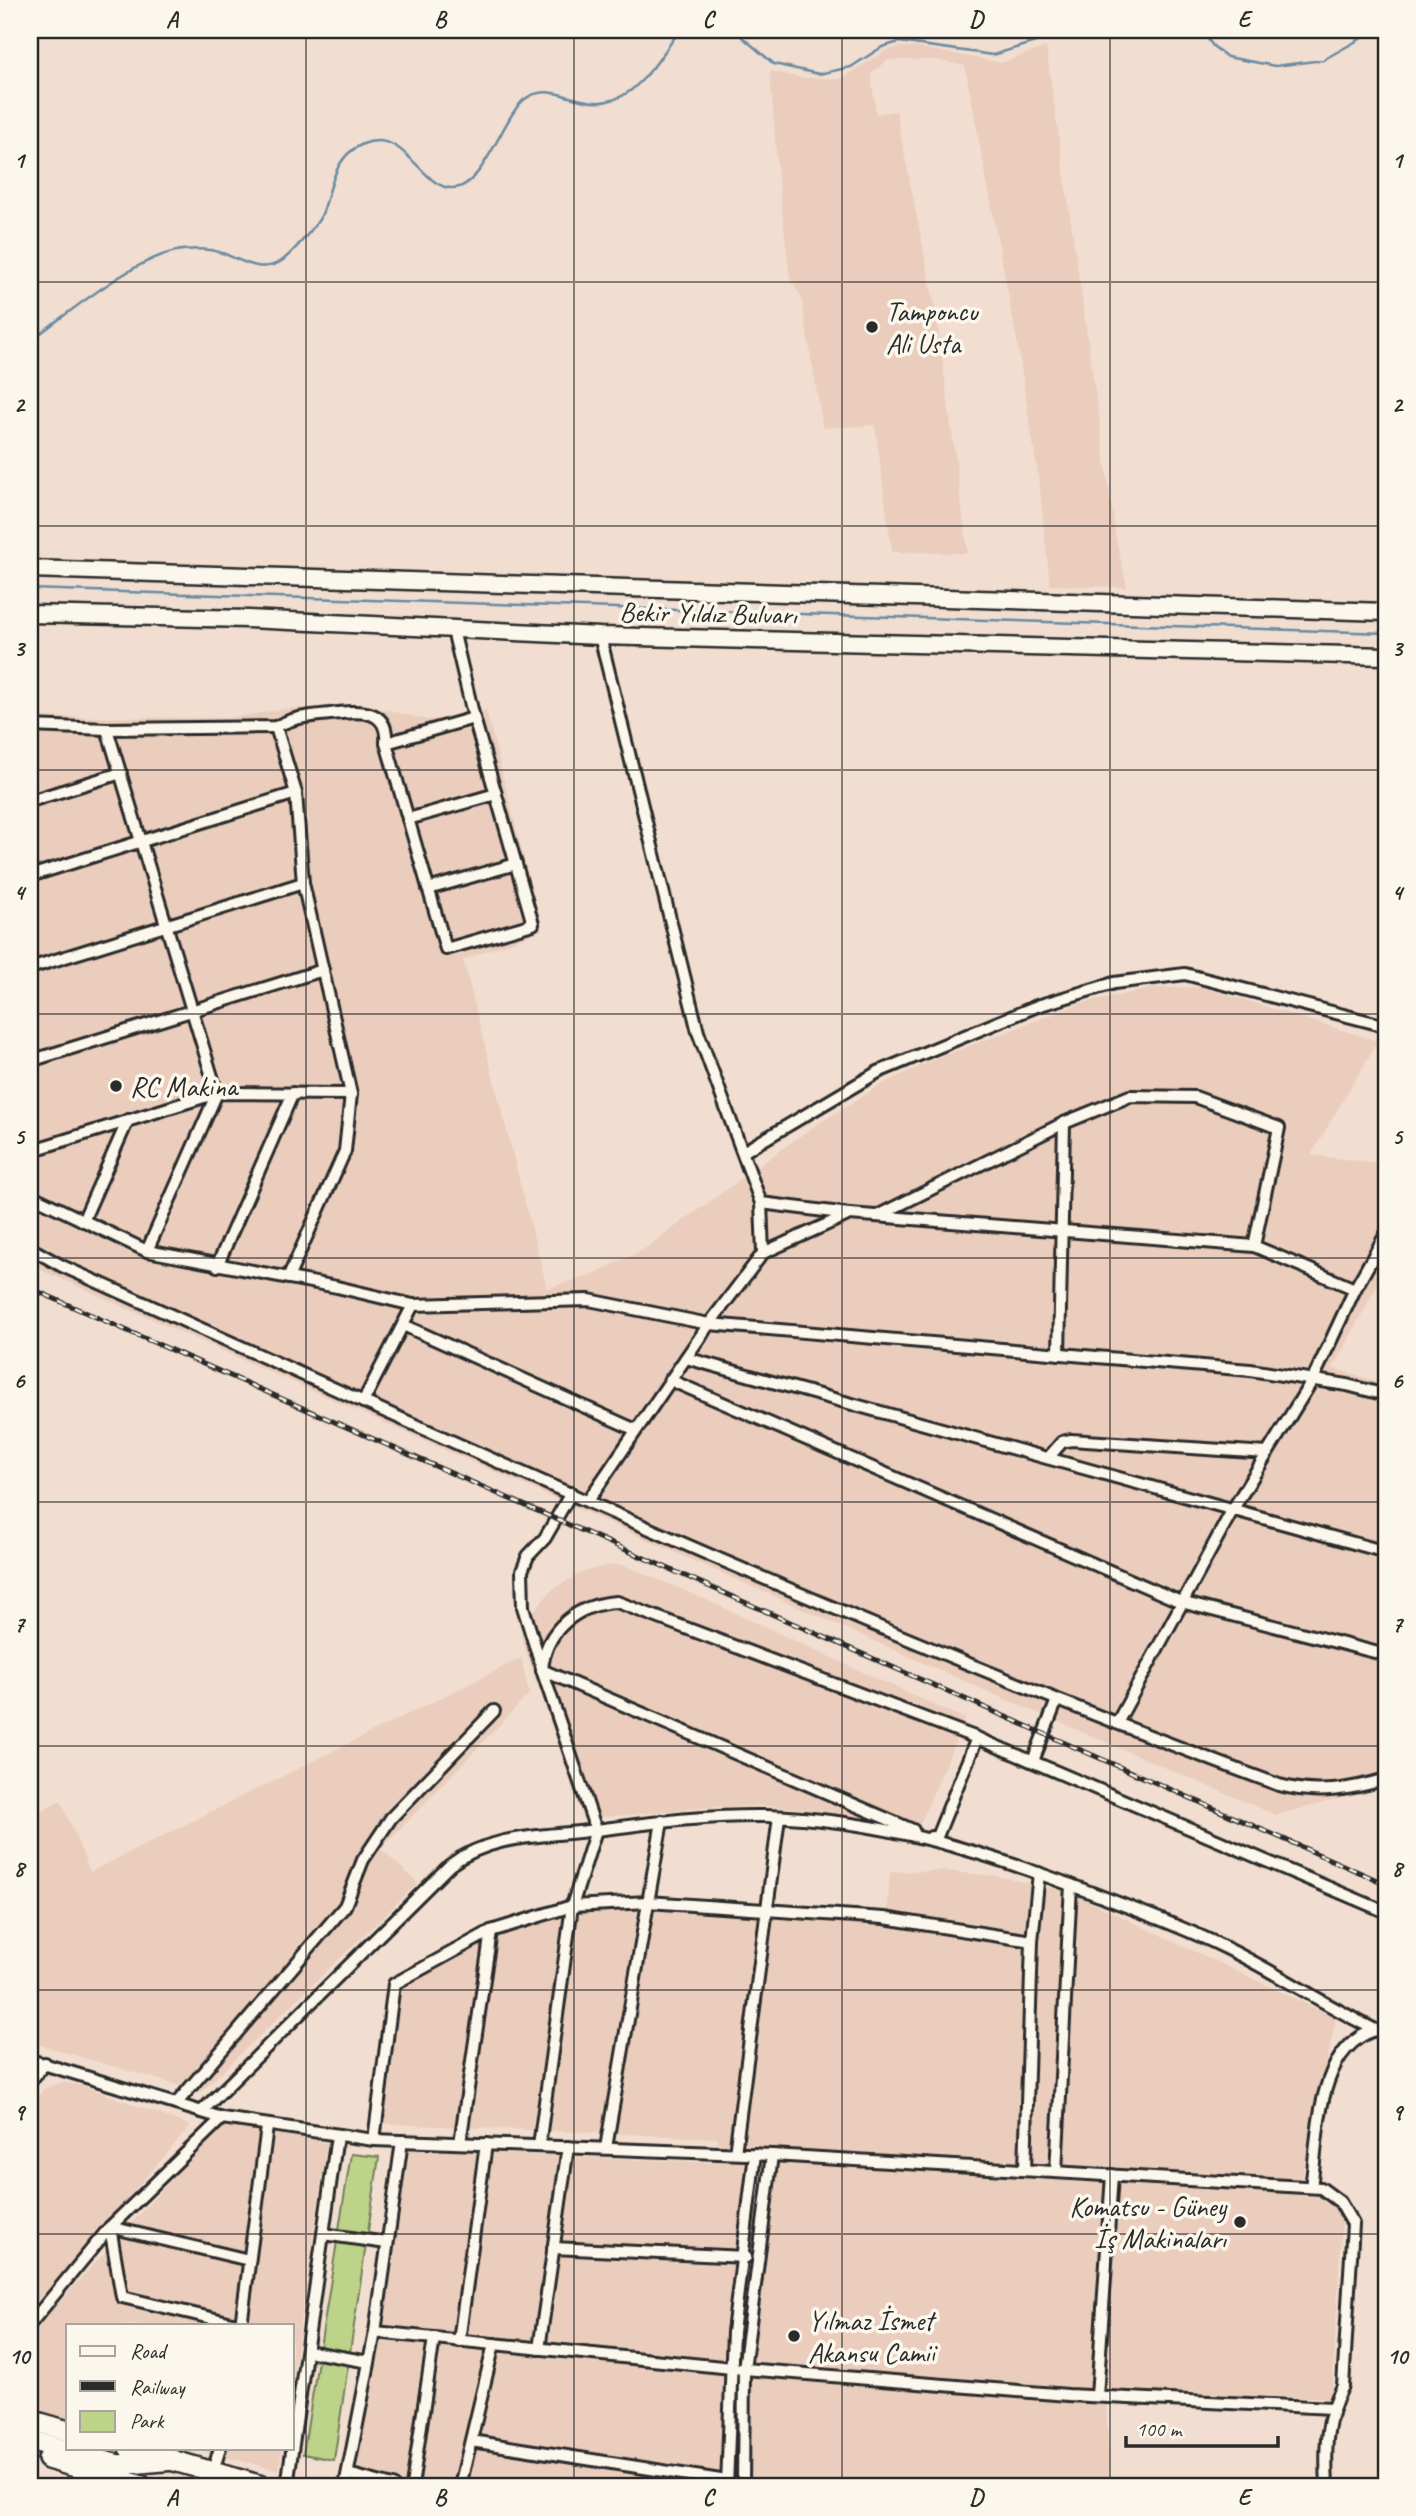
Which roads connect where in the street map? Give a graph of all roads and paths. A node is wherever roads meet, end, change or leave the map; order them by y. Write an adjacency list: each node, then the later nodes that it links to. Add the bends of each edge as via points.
1 (30, 569): 2 (main road, Bekir Yıldız Bulvarı)
2 (1386, 612)
3 (30, 614): 4 (main road, Bekir Yıldız Bulvarı, via 248,619)
4 (453, 631): 5 (main road, Bekir Yıldız Bulvarı); 7 (street)
5 (600, 636): 6 (main road, Bekir Yıldız Bulvarı); 34 (street, via 698,1032)
6 (1386, 656)
7 (474, 718): 11 (street); 14 (street)
8 (30, 726): 10 (street)
9 (276, 727): 10 (street); 11 (street, via 290,719 365,711 384,725); 13 (street)
10 (107, 729): 12 (street)
11 (386, 743): 16 (street)
12 (121, 773): 15 (street); 17 (street)
13 (296, 793): 17 (street); 20 (street)
14 (496, 794): 16 (street); 18 (street)
15 (30, 802)
16 (408, 819): 21 (street)
17 (141, 842): 19 (street); 22 (street)
18 (516, 864): 21 (street); 21 (street, via 533,924 446,949)
19 (30, 876)
20 (303, 883): 22 (street); 24 (street)
21 (428, 889)
22 (167, 925): 23 (street); 25 (street)
23 (30, 968)
24 (323, 970): 25 (street); 30 (street)
25 (192, 1011): 27 (street); 28 (street)
26 (1386, 1026): 34 (street, via 1185,974 1114,983 1037,1006 878,1072)
27 (30, 1061)
28 (217, 1093): 29 (street); 31 (street); 44 (street)
29 (293, 1093): 30 (street); 46 (street)
30 (351, 1094): 47 (street, via 345,1151)
31 (128, 1120): 33 (street); 39 (street)
32 (1064, 1123): 38 (street); 40 (street); 42 (street, via 1130,1096 1195,1097 1279,1128)
33 (30, 1150)
34 (743, 1152): 36 (street)
35 (30, 1195): 39 (street)
36 (761, 1203): 37 (street); 45 (street)
37 (850, 1214): 38 (street); 45 (street)
38 (876, 1216): 40 (street)
39 (83, 1221): 44 (street)
40 (1063, 1231): 42 (street); 52 (street)
41 (1386, 1234): 48 (street)
42 (1254, 1246): 48 (street)
43 (30, 1248): 57 (street)
44 (147, 1251): 46 (street)
45 (763, 1253): 50 (street)
46 (217, 1266): 47 (street)
47 (288, 1278): 49 (street)
48 (1355, 1289): 54 (street)
49 (413, 1305): 50 (street, via 589,1300); 51 (street)
50 (709, 1324): 52 (street); 53 (street)
51 (403, 1325): 57 (street); 58 (street)
52 (1059, 1354): 54 (street)
53 (686, 1358): 55 (street); 60 (street)
54 (1313, 1379): 56 (street); 59 (street)
55 (670, 1380): 58 (street); 65 (street)
56 (1386, 1395)
57 (363, 1402): 61 (street)
58 (636, 1430): 62 (street)
59 (1267, 1453): 60 (street, via 1071,1440 1062,1442); 63 (street)
60 (1048, 1458): 63 (street)
61 (571, 1493): 62 (street); 67 (street, via 545,1538 528,1556 521,1578 523,1607)
62 (588, 1501): 68 (street, via 936,1653)
63 (1233, 1509): 64 (street); 65 (street)
64 (1386, 1552)
65 (1181, 1602): 66 (street); 70 (street)
66 (1386, 1655)
67 (542, 1670): 71 (street, via 548,1643 566,1621 590,1607 617,1602); 76 (street); 77 (street)
68 (1057, 1700): 70 (street); 72 (street)
69 (494, 1711): 90 (street, via 391,1818 363,1860 345,1906)
70 (1117, 1723): 73 (street, via 1294,1788 1338,1791)
71 (977, 1738): 72 (street); 77 (street)
72 (1033, 1761): 83 (street)
73 (1386, 1779)
74 (779, 1817): 75 (street); 77 (street); 82 (street)
75 (662, 1821): 76 (street); 80 (street)
76 (596, 1830): 81 (street); 91 (street, via 499,1841 459,1858)
77 (936, 1839): 78 (street)
78 (1039, 1873): 79 (street); 85 (street)
79 (1071, 1885): 86 (street, via 1223,1946); 106 (street)
80 (648, 1902): 81 (street); 82 (street); 101 (street)
81 (572, 1906): 84 (street); 99 (street)
82 (766, 1911): 85 (street, via 884,1918); 102 (street)
83 (1386, 1912)
84 (491, 1931): 95 (street, via 394,1984); 97 (street)
85 (1032, 1941): 105 (street)
86 (1381, 2033): 108 (street, via 1345,2047 1331,2067)
87 (30, 2060): 88 (street)
88 (45, 2063): 89 (street); 90 (street)
89 (30, 2082)
90 (176, 2104): 91 (street)
91 (201, 2112): 92 (street)
92 (222, 2118): 93 (street); 109 (street)
93 (267, 2127): 94 (street); 115 (street)
94 (337, 2136): 95 (street); 110 (street)
95 (374, 2140): 96 (street)
96 (402, 2141): 97 (street); 111 (street)
97 (460, 2143): 98 (street)
98 (486, 2144): 99 (street); 121 (street)
99 (539, 2146): 100 (street)
100 (568, 2147): 101 (street); 112 (street)
101 (606, 2148): 102 (street)
102 (735, 2153): 103 (street)
103 (755, 2154): 104 (street); 113 (street)
104 (772, 2155): 105 (street); 114 (street)
105 (1025, 2170): 106 (street)
106 (1056, 2172): 107 (street)
107 (1112, 2175): 108 (street); 127 (street)
108 (1311, 2186): 128 (street, via 1335,2196 1353,2224 1343,2385)
109 (110, 2227): 115 (street); 116 (street); 117 (street, via 122,2297)
110 (323, 2234): 111 (street); 124 (street)
111 (387, 2243): 119 (street)
112 (553, 2248): 113 (street); 123 (street)
113 (742, 2256): 114 (street); 126 (street)
114 (758, 2259): 126 (street)
115 (249, 2260): 118 (street)
116 (30, 2324)
117 (237, 2324)
118 (241, 2324)
119 (375, 2332): 120 (street); 125 (street)
120 (434, 2338): 121 (street); 148 (street)
121 (459, 2341): 122 (street)
122 (494, 2344): 123 (street); 133 (street)
123 (539, 2349): 126 (street)
124 (307, 2351): 125 (street); 131 (street)
125 (369, 2362): 140 (street)
126 (738, 2369): 127 (street); 142 (street); 150 (street)
127 (1097, 2396): 128 (street)
128 (1332, 2409): 151 (street, via 1325,2447)
129 (30, 2420): 130 (highway)
130 (66, 2430)
131 (294, 2439)
132 (30, 2440): 138 (highway, via 118,2465)
133 (471, 2441): 142 (street); 149 (street)
134 (136, 2450): 138 (highway)
135 (219, 2450): 139 (street)
136 (292, 2450): 145 (street)
137 (30, 2454): 141 (highway)
138 (174, 2460): 139 (highway)
139 (212, 2471): 144 (highway)
140 (348, 2474): 146 (street); 147 (street)
141 (89, 2479): 143 (highway)
142 (727, 2484)
143 (142, 2486)
144 (262, 2486)
145 (287, 2486)
146 (345, 2486)
147 (393, 2486)
148 (412, 2486)
149 (460, 2486)
150 (743, 2486)
151 (1327, 2486)

